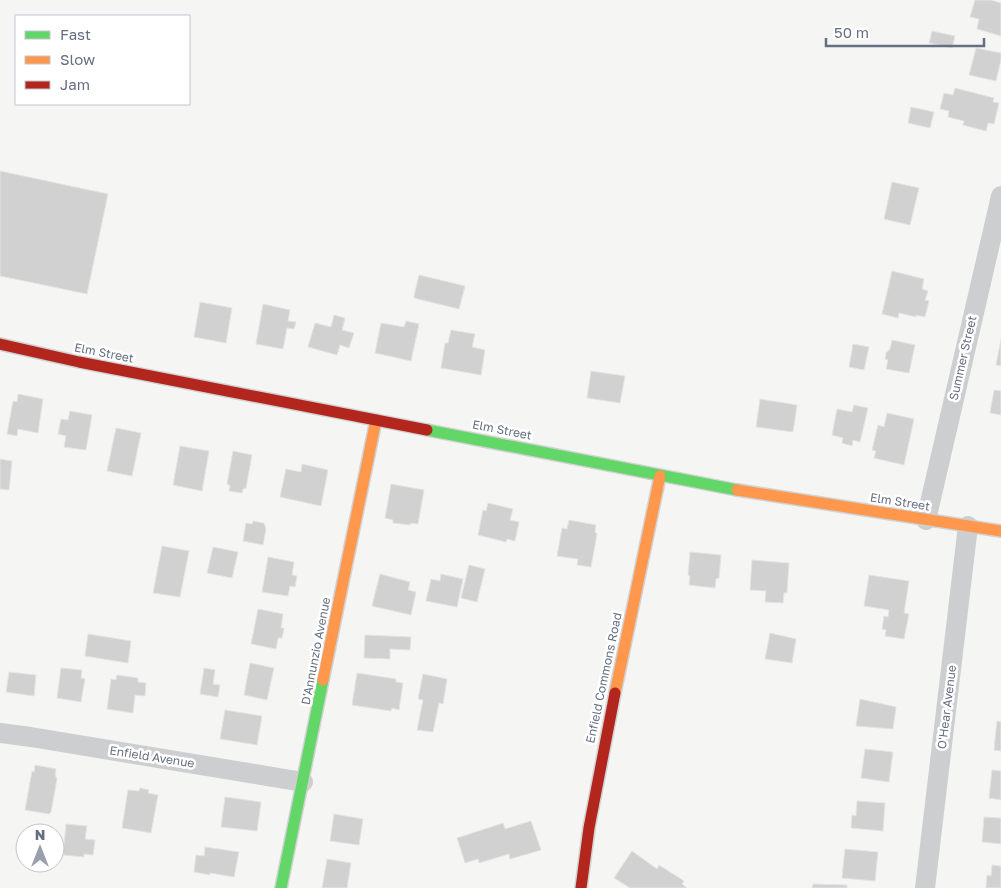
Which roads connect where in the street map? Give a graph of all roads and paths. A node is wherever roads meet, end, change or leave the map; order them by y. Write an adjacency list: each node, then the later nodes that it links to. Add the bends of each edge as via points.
1 (1001, 196): 5 (street, Summer Street)
2 (0, 344): 3 (main road, Elm Street)
3 (376, 420): 4 (main road, Elm Street); 9 (main road, D'Annunzio Avenue)
4 (660, 476): 5 (main road, Elm Street); 11 (main road, Enfield Commons Road, via 588,828)
5 (926, 520): 6 (main road, Elm Street)
6 (968, 526): 7 (main road, Elm Street); 12 (street, O'Hear Avenue)
7 (1001, 530)
8 (0, 734): 9 (street, Enfield Avenue)
9 (303, 782): 10 (main road, D'Annunzio Avenue)
10 (281, 888)
11 (581, 888)
12 (925, 888)

